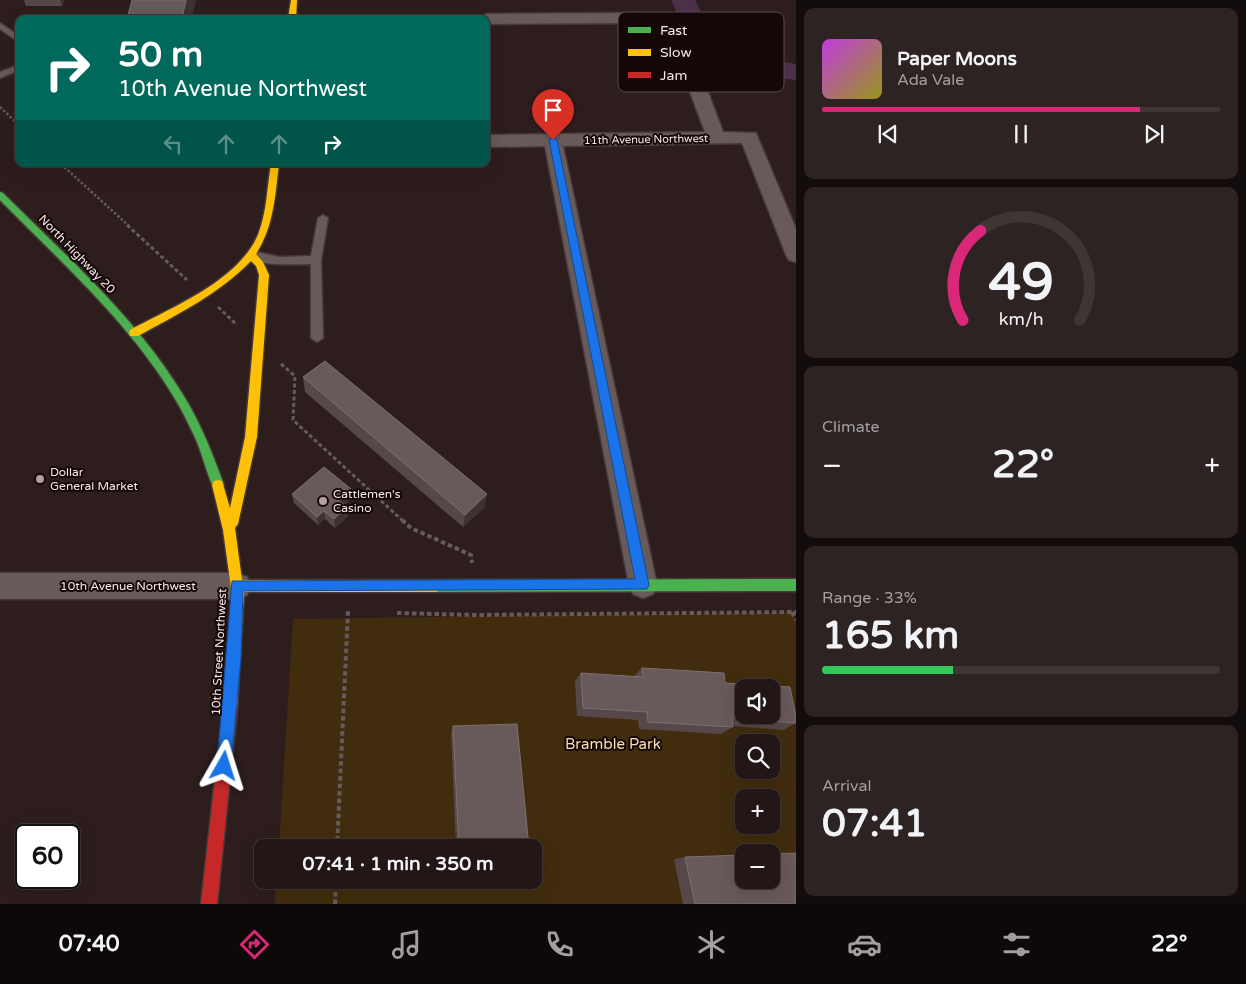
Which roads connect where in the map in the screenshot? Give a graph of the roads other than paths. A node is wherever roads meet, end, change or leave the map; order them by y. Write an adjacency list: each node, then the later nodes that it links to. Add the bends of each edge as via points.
1 (294, 0): 3 (main road)
2 (522, 0): 6 (street)
3 (292, 15)
4 (618, 18): 6 (street)
5 (490, 19): 6 (street)
6 (525, 19)
7 (0, 25): 8 (lane)
8 (15, 37)
9 (15, 69): 10 (lane)
10 (0, 75)
11 (698, 92): 12 (street)
12 (716, 138): 13 (street, 11th Avenue Northwest); 19 (street, 11th Avenue Northwest, via 749,137)
13 (553, 140): 14 (street, 11th Avenue Northwest); 24 (street)
14 (490, 141)
15 (274, 167): 18 (main road, via 264,231)
16 (0, 195): 21 (main road, North Highway 20)
17 (323, 218): 20 (lane)
18 (251, 255): 20 (lane, via 280,261); 21 (main road, via 203,293); 23 (main road, via 260,264 264,275 251,437)
19 (796, 255)
20 (316, 260): 22 (lane)
21 (134, 333): 23 (main road, 10th Street Northwest, via 168,379 202,435)
22 (317, 338)
23 (230, 536): 27 (main road, 10th Street Northwest)
24 (643, 585): 25 (main road, 10th Avenue Northwest); 27 (main road, 10th Avenue Northwest)
25 (796, 585)
26 (0, 586): 27 (street, 10th Avenue Northwest)
27 (237, 586): 28 (main road, 10th Street Northwest, via 231,707)
28 (209, 904)

